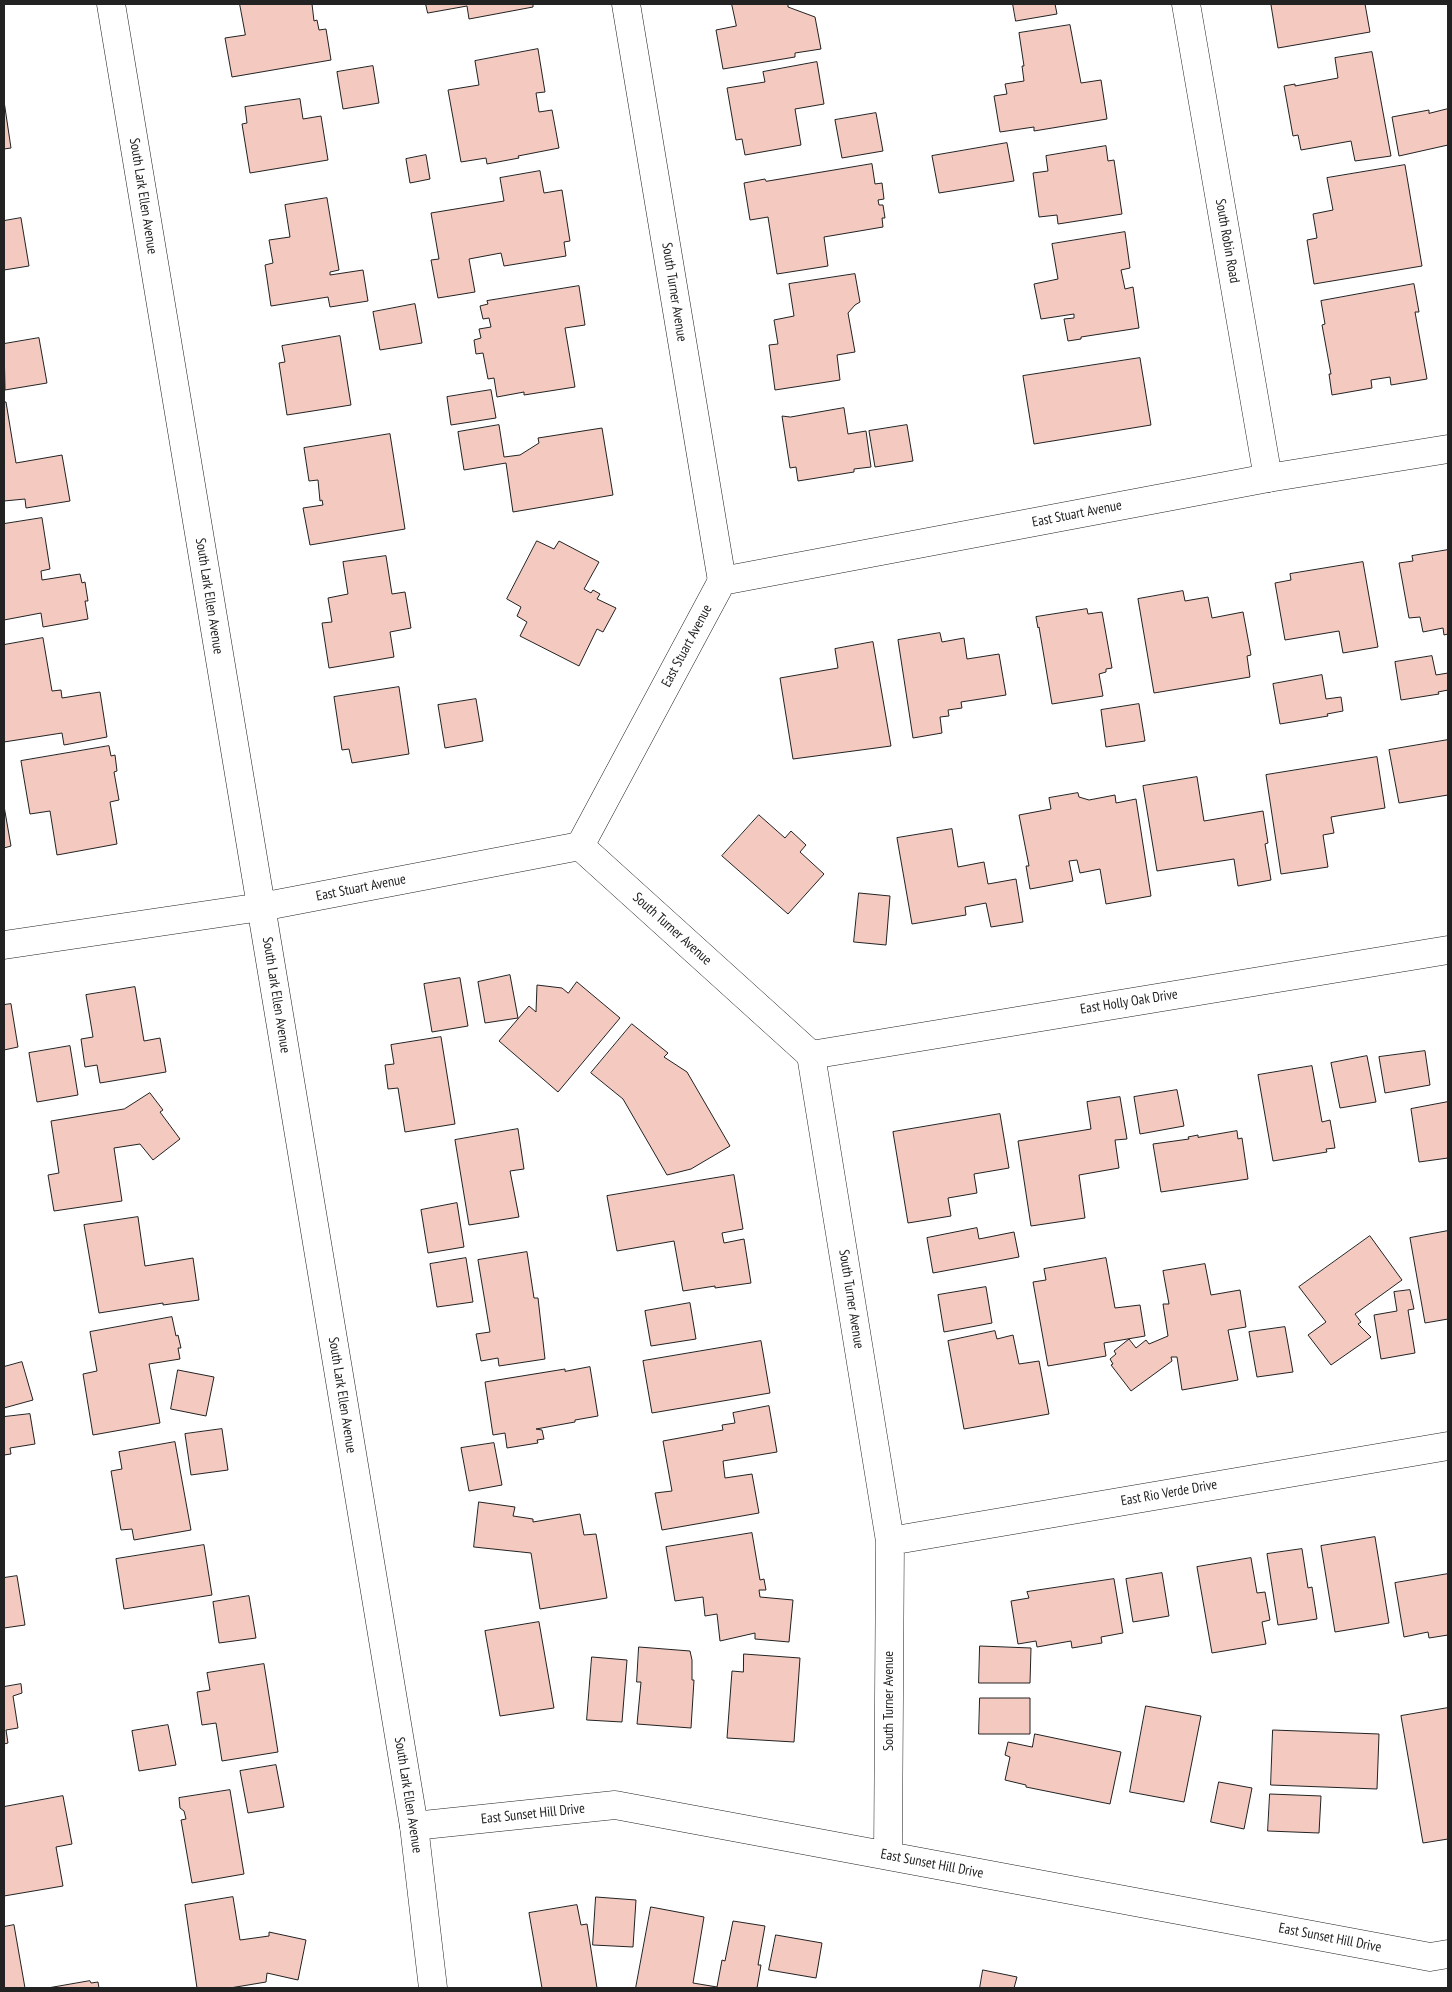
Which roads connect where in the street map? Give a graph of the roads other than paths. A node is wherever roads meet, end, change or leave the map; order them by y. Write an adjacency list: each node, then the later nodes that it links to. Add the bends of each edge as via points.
1 (111, 4): 8 (street, South Lark Ellen Avenue)
2 (626, 4): 6 (street, South Turner Avenue)
3 (1186, 4): 5 (street, South Robin Road)
4 (1448, 449): 5 (street, East Stuart Avenue)
5 (1268, 478): 6 (street, East Stuart Avenue)
6 (722, 581): 7 (street, East Stuart Avenue)
7 (580, 846): 8 (street, East Stuart Avenue); 11 (street, South Turner Avenue)
8 (261, 907): 9 (street, East Stuart Avenue); 14 (street, South Lark Ellen Avenue)
9 (4, 946)
10 (1448, 950): 11 (street, East Holly Oak Drive)
11 (811, 1055): 13 (street, South Turner Avenue)
12 (1448, 1446): 13 (street, East Rio Verde Drive)
13 (890, 1541): 15 (street, South Turner Avenue)
14 (414, 1826): 15 (street, East Sunset Hill Drive, via 615,1805); 17 (street, South Lark Ellen Avenue)
15 (888, 1855): 16 (street, East Sunset Hill Drive, via 1430,1957)
16 (1448, 1954)
17 (434, 1988)

